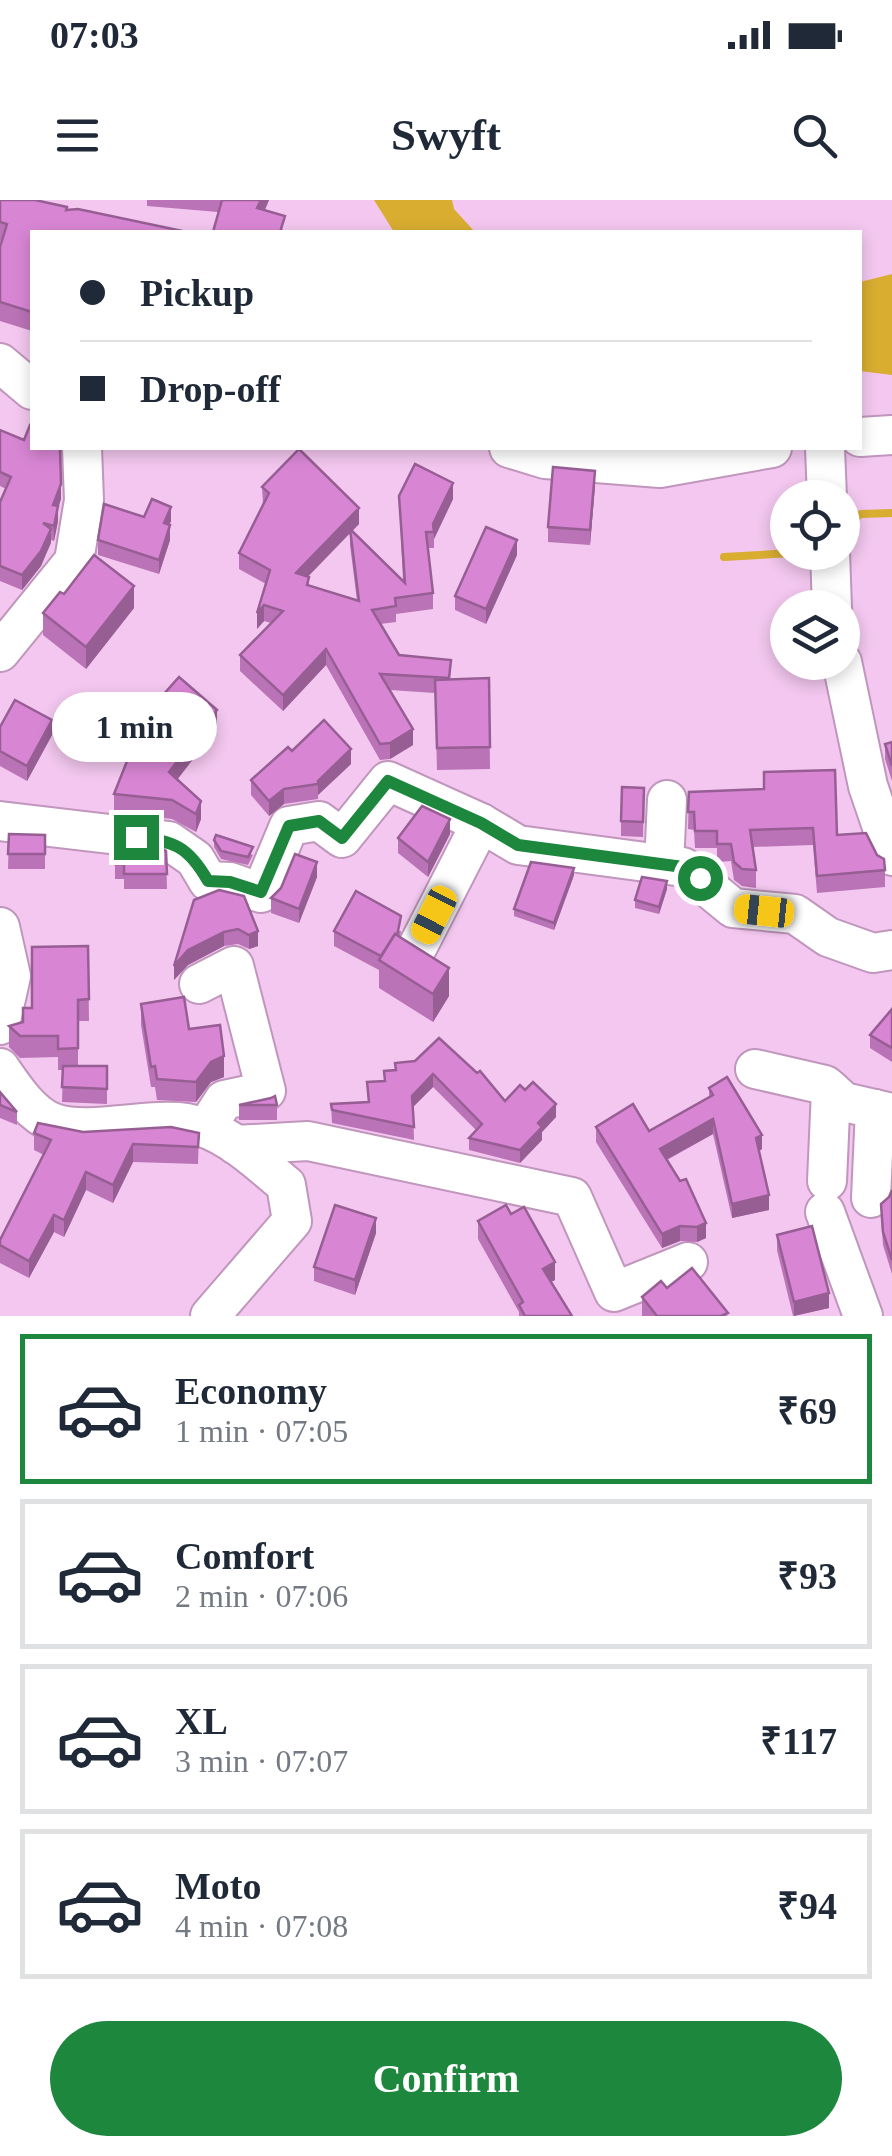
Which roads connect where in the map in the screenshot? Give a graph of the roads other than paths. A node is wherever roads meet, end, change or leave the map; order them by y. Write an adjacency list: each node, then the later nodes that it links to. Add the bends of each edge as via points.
1 (0, 363): 2 (street)
2 (30, 388)
3 (892, 436): 4 (street)
4 (862, 437)
5 (82, 450): 10 (street, via 84,500 74,561)
6 (514, 450): 7 (street, via 545,460 660,468)
7 (761, 450)
8 (825, 450): 9 (street)
9 (826, 480)
10 (0, 652)
11 (846, 680): 15 (street, via 868,786)
12 (667, 800): 16 (street)
13 (0, 821): 14 (street, via 170,841 195,859 208,881 261,892 289,826 319,821 342,838 388,781)
14 (481, 823): 16 (street, via 518,845); 18 (street)
15 (892, 856)
16 (664, 866): 19 (street, via 683,867 733,908 795,914 828,937 873,953)
17 (0, 927): 21 (street, via 10,976)
18 (418, 946)
19 (892, 950)
20 (199, 984): 26 (street, via 234,966 266,1091 224,1100)
21 (0, 1025)
22 (0, 1068): 26 (street, via 20,1096 52,1122 185,1123)
23 (756, 1069): 24 (street)
24 (831, 1090): 25 (street, via 844,1102); 30 (street, via 826,1197)
25 (884, 1102): 27 (street)
26 (221, 1136): 28 (street, via 308,1142 572,1196 614,1292); 29 (street, via 286,1184 292,1221)
27 (870, 1198)
28 (688, 1262)
29 (210, 1316)
30 (863, 1316)

